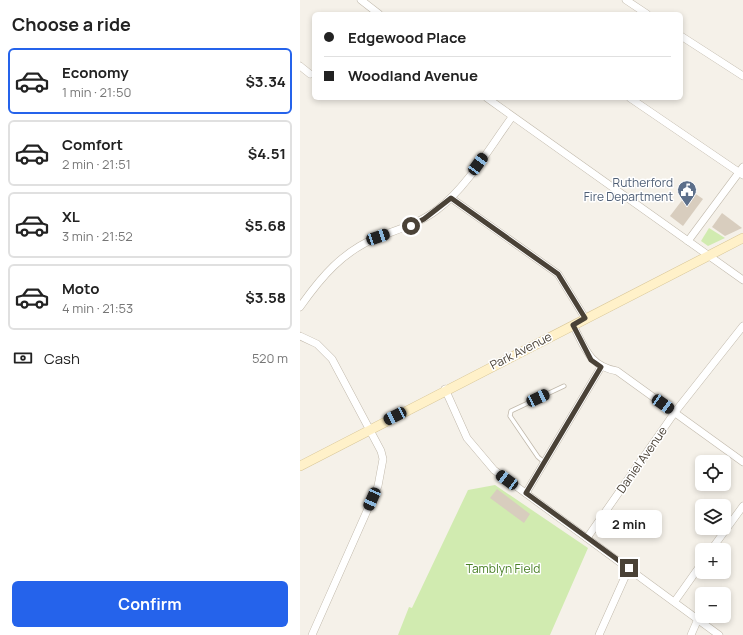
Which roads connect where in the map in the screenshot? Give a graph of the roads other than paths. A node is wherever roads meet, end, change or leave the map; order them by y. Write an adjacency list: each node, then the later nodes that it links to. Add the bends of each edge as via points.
1 (361, 0): 3 (street)
2 (626, 0): 4 (street)
3 (376, 12)
4 (645, 12)
5 (683, 37): 8 (street)
6 (300, 66): 7 (street)
7 (310, 74)
8 (743, 76)
9 (490, 100): 11 (street)
10 (633, 100): 12 (street)
11 (512, 117): 13 (street); 15 (street)
12 (742, 172): 15 (street)
13 (451, 198): 18 (street, via 424,219 364,244 345,256 318,281); 19 (street, via 558,274)
14 (743, 238): 16 (street, Park Avenue)
15 (688, 241): 16 (street)
16 (708, 255): 17 (street); 19 (street, Park Avenue)
17 (743, 280)
18 (300, 307)
19 (585, 318): 20 (street, Park Avenue)
20 (573, 325): 23 (street, via 591,360); 25 (street, Park Avenue)
21 (743, 326): 26 (street, Daniel Avenue)
22 (300, 336): 27 (street, via 317,344 332,359)
23 (601, 367): 26 (street, via 617,372); 28 (street)
24 (564, 386): 28 (lane, via 511,411 510,416)
25 (445, 390): 27 (street, Park Avenue); 31 (street, via 471,445 494,470)
26 (675, 412): 29 (street); 33 (street, Daniel Avenue)
27 (369, 429): 30 (street, Park Avenue); 41 (street, via 384,460 381,476)
28 (544, 462): 31 (street)
29 (743, 462)
30 (300, 466)
31 (526, 493): 33 (street)
32 (743, 506): 34 (street)
33 (587, 538): 35 (street)
34 (717, 543)
35 (629, 568): 37 (street); 42 (street)
36 (695, 572): 37 (street)
37 (674, 601): 38 (street)
38 (695, 617)
39 (696, 623): 43 (street)
40 (703, 623): 44 (street)
41 (312, 635)
42 (599, 635)
43 (691, 635)
44 (719, 635)

